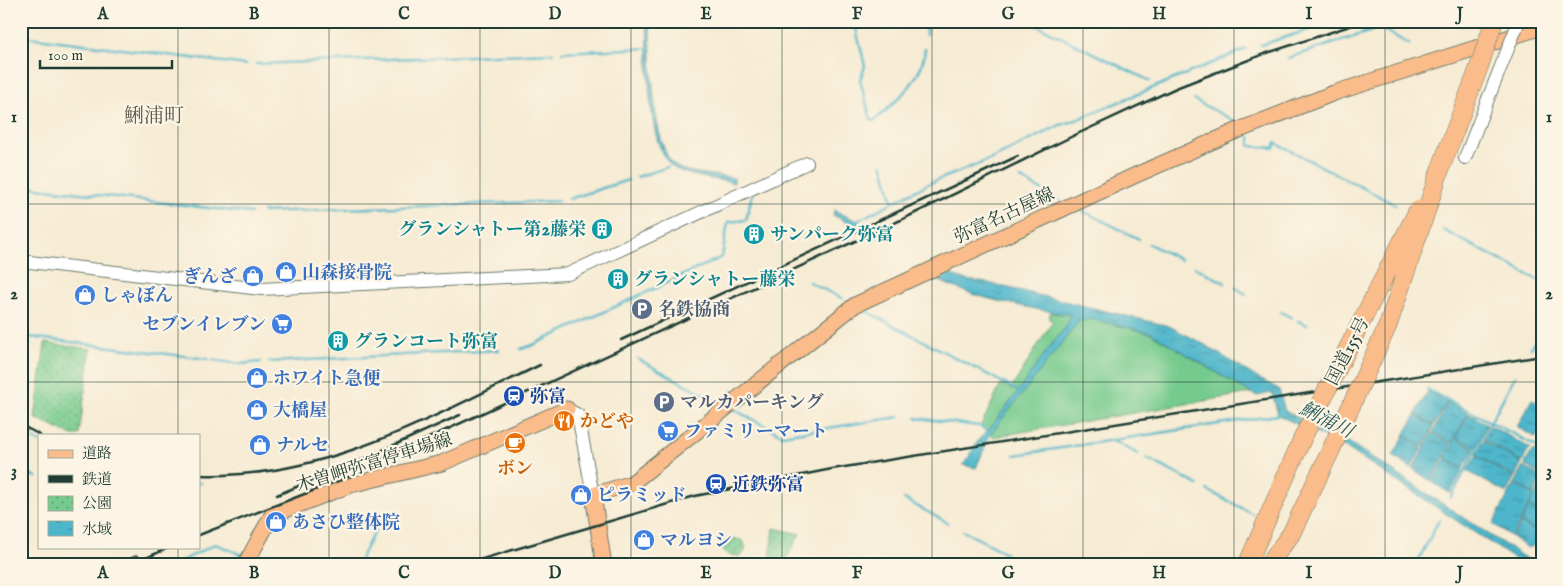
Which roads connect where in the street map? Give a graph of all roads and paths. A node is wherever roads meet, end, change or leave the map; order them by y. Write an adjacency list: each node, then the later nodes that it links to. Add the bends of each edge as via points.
1 (1494, 21): 6 (highway, 国道155号, bridge)
2 (1519, 21): 4 (street, bridge)
3 (1542, 27): 9 (main road, 弥富名古屋線, via 1334,93 1234,132 855,305 632,483)
4 (1464, 158)
5 (808, 163): 7 (street, via 568,274 261,289)
6 (1441, 167): 10 (highway, 国道155号, bridge, via 1304,435); 13 (highway, 国道155号, bridge, via 1388,325 1291,534)
7 (21, 261)
8 (567, 409): 9 (street, via 578,415); 11 (main road, 木曽岬弥富停車場線, via 442,463 350,485 272,515)
9 (593, 495): 12 (main road)
10 (1250, 557)
11 (245, 565)
12 (604, 565)
13 (1268, 565)

